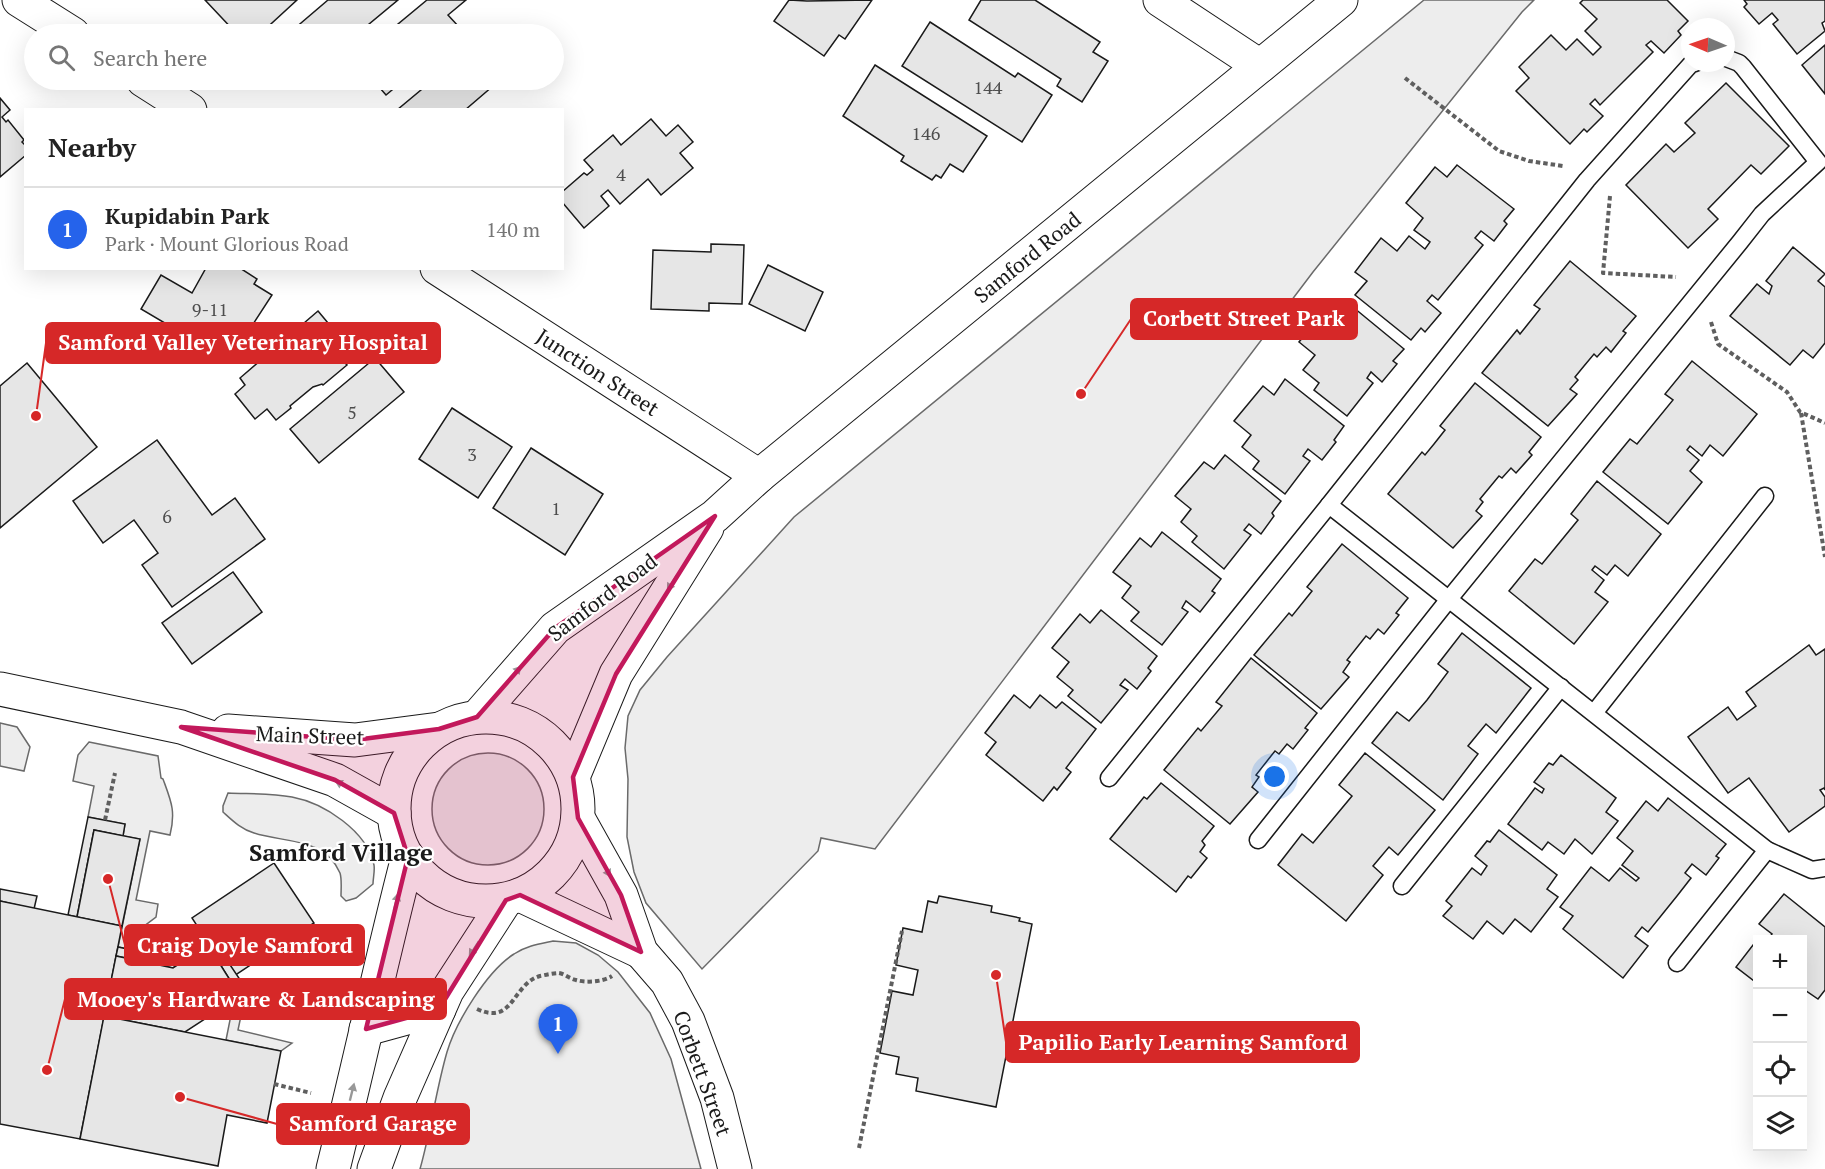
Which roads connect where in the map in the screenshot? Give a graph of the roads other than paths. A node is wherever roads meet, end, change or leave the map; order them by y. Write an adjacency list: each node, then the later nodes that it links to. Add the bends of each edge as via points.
1 (19, 0): 4 (main road)
2 (1160, 0): 6 (main road)
3 (1341, 0): 6 (main road, Samford Road)
4 (57, 24)
5 (1735, 61): 15 (lane, via 1818,162 1762,214)
6 (1260, 66): 11 (main road, Samford Road)
7 (1684, 72): 13 (lane, via 1587,180)
8 (159, 90): 9 (main road)
9 (187, 108)
10 (440, 270): 11 (main road, Junction Street)
11 (759, 476): 14 (main road, Samford Road)
12 (1765, 496): 18 (lane)
13 (1329, 505): 15 (lane); 23 (lane)
14 (715, 516): 19 (main road, Samford Road, one-way to 14, via 555,628); 22 (main road, Samford Road, one-way to 22, via 616,674)
15 (1449, 599): 16 (lane); 26 (lane)
16 (1561, 687): 18 (lane); 30 (lane)
17 (0, 689): 20 (main road, Main Street)
18 (1594, 713): 27 (lane)
19 (477, 717): 21 (main road); 22 (main road, via 507,719 535,730 558,751)
20 (181, 727): 21 (main road, Main Street, via 355,740); 24 (main road, Main Street, one-way to 20, via 335,780)
21 (439, 729): 24 (main road, via 405,764)
22 (573, 777): 25 (main road)
23 (1109, 778)
24 (394, 813): 28 (main road, via 398,836)
25 (578, 818): 31 (main road, via 560,865 542,882); 32 (main road, Corbett Street, one-way to 32, via 621,896)
26 (1258, 840)
27 (1767, 850): 29 (lane, via 1812,870); 33 (lane)
28 (408, 857): 31 (main road, via 426,879 450,894 478,901); 35 (main road, one-way to 28)
29 (1825, 868)
30 (1402, 886)
31 (513, 897): 32 (main road, Corbett Street); 34 (main road, one-way to 34, via 447,991)
32 (629, 962): 38 (main road, Corbett Street, via 667,982 688,1022 717,1098)
33 (1677, 963)
34 (454, 1007): 35 (main road); 37 (main road, via 400,1098)
35 (366, 1029): 36 (main road, one-way to 35)
36 (333, 1169)
37 (374, 1169)
38 (735, 1169)

